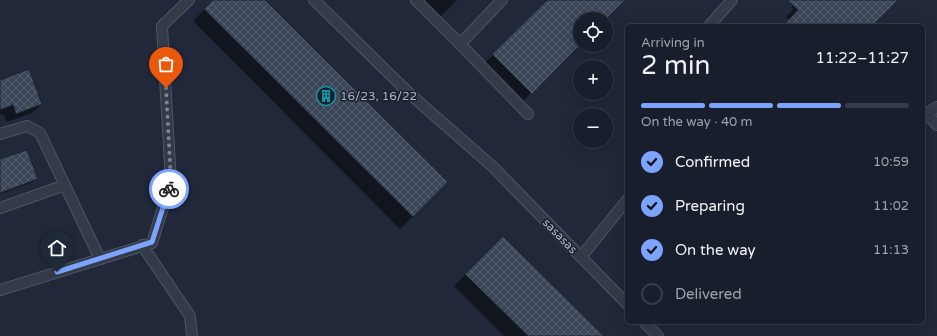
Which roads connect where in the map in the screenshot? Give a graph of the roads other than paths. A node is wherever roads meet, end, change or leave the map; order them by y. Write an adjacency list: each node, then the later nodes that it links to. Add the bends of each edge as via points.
1 (189, 0): 16 (lane, via 162,26 171,182 152,242)
2 (314, 0): 17 (lane, sasasas, via 412,95 493,167)
3 (416, 0): 7 (lane)
4 (502, 0): 7 (lane)
5 (732, 0): 6 (lane)
6 (712, 24)
7 (460, 44): 9 (lane)
8 (937, 106): 10 (lane)
9 (528, 114)
10 (925, 115): 11 (lane)
11 (937, 125)
12 (0, 134): 13 (lane, via 27,126 40,133)
13 (65, 185): 15 (lane); 18 (lane)
14 (625, 202): 17 (lane)
15 (0, 208)
16 (142, 245): 18 (lane); 22 (lane, via 190,316)
17 (580, 257): 20 (lane, sasasas)
18 (100, 259): 19 (lane)
19 (0, 290)
20 (625, 302)
21 (646, 324): 23 (lane)
22 (192, 336)
23 (658, 336)

